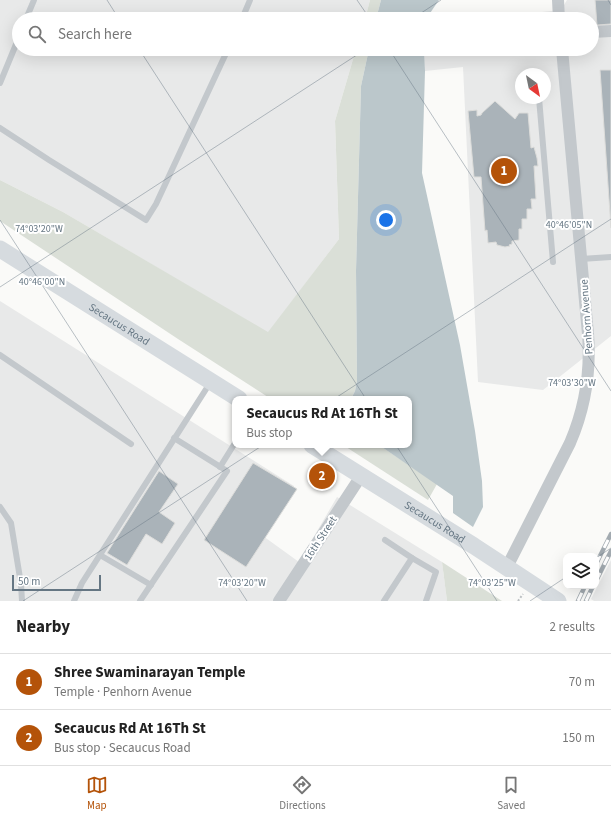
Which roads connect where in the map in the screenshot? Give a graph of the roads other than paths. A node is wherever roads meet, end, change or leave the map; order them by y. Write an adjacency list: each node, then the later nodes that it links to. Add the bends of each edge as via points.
1 (34, 0): 4 (lane)
2 (250, 0): 5 (lane)
3 (558, 0): 6 (street)
4 (29, 12)
5 (245, 12)
6 (559, 12)
7 (611, 31): 8 (street)
8 (599, 32)
9 (12, 54): 12 (lane)
10 (225, 56): 14 (lane, via 156,204 146,220)
11 (563, 56): 17 (street, Penhorn Avenue)
12 (0, 82)
13 (540, 104): 18 (lane)
14 (0, 128)
15 (0, 249): 20 (main road, Secaucus Road)
16 (611, 257): 17 (lane)
17 (581, 259): 32 (street, Penhorn Avenue, via 589,354 583,404 570,443)
18 (553, 262)
19 (0, 355): 23 (lane)
20 (210, 381): 21 (main road, Secaucus Road); 22 (lane)
21 (234, 396)
22 (174, 438): 26 (lane); 30 (lane)
23 (132, 444)
24 (232, 448): 26 (lane)
25 (317, 448): 27 (main road, Secaucus Road)
26 (220, 467): 33 (lane, via 227,471)
27 (361, 476): 32 (main road, Secaucus Road); 37 (street, 16th Street)
28 (0, 507): 34 (lane, via 11,522)
29 (385, 540): 31 (lane)
30 (100, 555): 33 (lane); 35 (lane)
31 (412, 558): 38 (lane); 39 (lane, via 436,572)
32 (507, 567): 40 (main road, Secaucus Road)
33 (151, 585): 36 (lane)
34 (22, 601)
35 (74, 601)
36 (140, 601)
37 (279, 601)
38 (384, 601)
39 (426, 601)
40 (558, 601)

